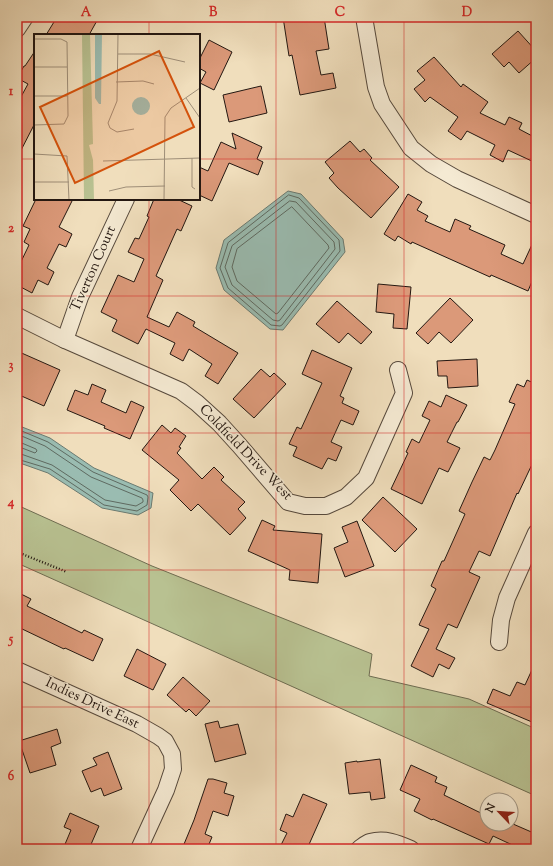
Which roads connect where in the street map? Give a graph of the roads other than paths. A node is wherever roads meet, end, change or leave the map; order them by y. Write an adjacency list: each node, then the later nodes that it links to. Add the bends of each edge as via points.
1 (25, 17): 3 (street)
2 (364, 17): 5 (street, via 376,87 382,104 411,148 431,164 458,179)
3 (17, 30)
4 (126, 200): 7 (street, Tiverton Court, via 80,297)
5 (536, 215)
6 (17, 316): 7 (street, Coldfield Drive West)
7 (65, 340): 8 (street, Coldfield Drive West, via 181,391 219,423 288,502 305,506 326,506 346,497 366,478 404,393)
8 (398, 370)
9 (536, 533): 10 (street, via 507,598)
10 (499, 642)
11 (17, 670): 13 (street, Indies Drive East, via 137,724 165,741 172,754 173,769)
12 (364, 846): 14 (street, via 381,841 394,842)
13 (139, 849)
14 (411, 849)

